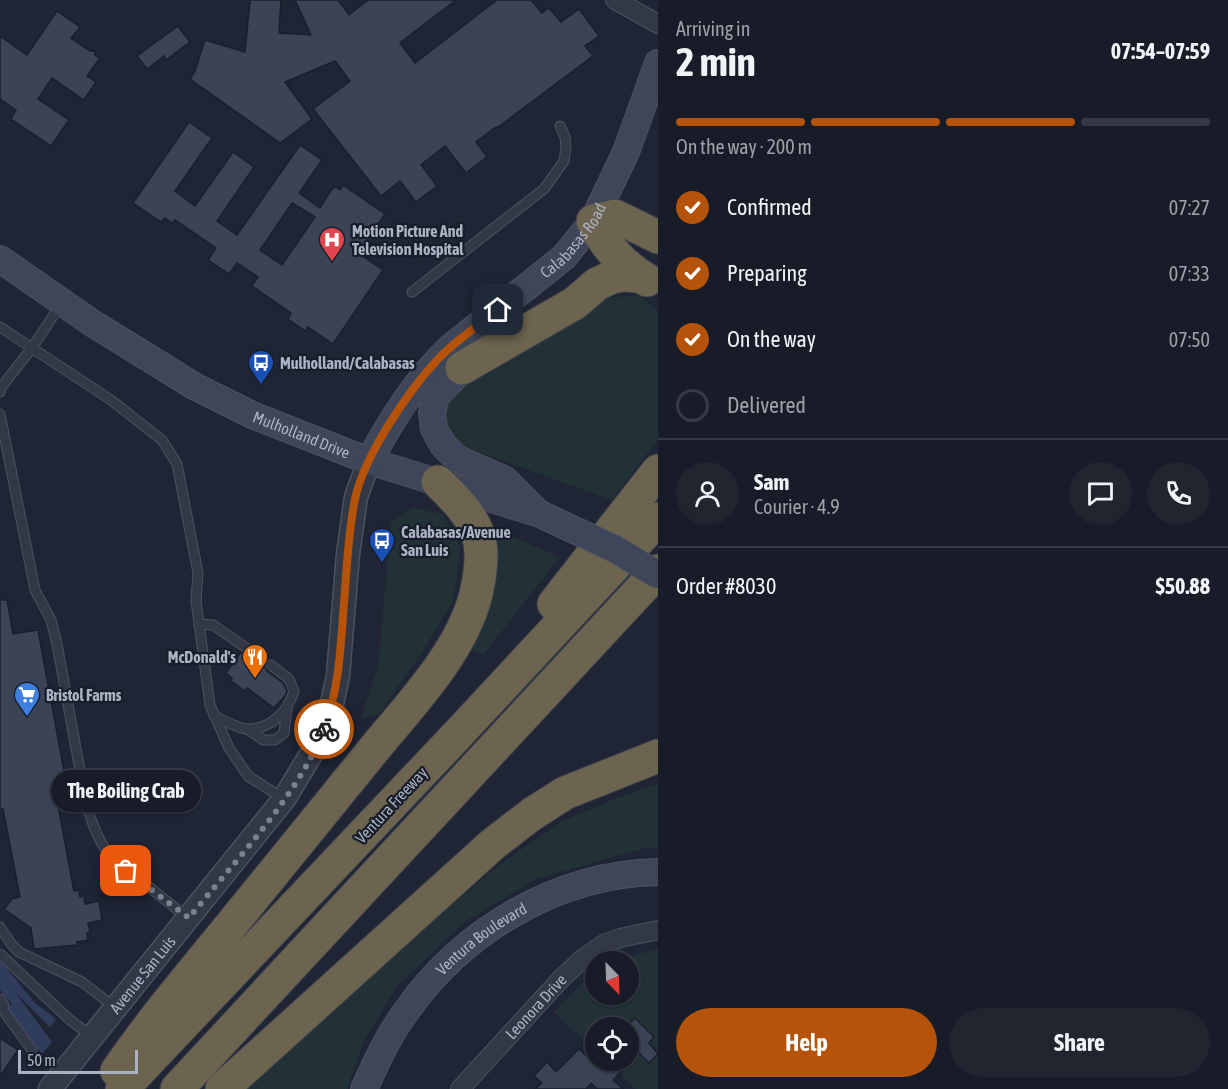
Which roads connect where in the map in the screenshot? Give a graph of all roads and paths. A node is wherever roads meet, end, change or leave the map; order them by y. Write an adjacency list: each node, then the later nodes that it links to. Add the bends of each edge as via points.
1 (615, 0): 2 (street)
2 (658, 24)
3 (658, 63): 5 (main road, Calabasas Road, via 626,152)
4 (560, 126): 9 (lane, via 565,138 564,161 544,189)
5 (593, 221): 6 (highway, via 615,216); 8 (highway, via 611,251); 13 (main road, via 571,267); 16 (main road, Calabasas Road, via 564,257 437,360 412,389)
6 (658, 237)
7 (0, 259): 10 (main road, Mulholland Drive)
8 (649, 282): 13 (highway, via 624,275 612,277)
9 (412, 292)
10 (62, 302): 12 (lane); 16 (main road, Mulholland Drive, via 194,386 252,415)
11 (0, 327): 12 (lane)
12 (32, 348): 14 (lane); 22 (lane, via 111,400 162,440 177,464 198,573)
13 (462, 368): 19 (main road, via 436,396 432,413 442,445 456,458 504,479)
14 (0, 392)
15 (0, 414): 32 (lane, via 35,590 51,620 57,644 91,820 110,856)
16 (369, 461): 18 (main road, Mulholland Drive); 30 (street, Avenue San Luis, via 356,497 338,676 330,712 319,741)
17 (658, 471): 28 (highway, via 578,571)
18 (438, 482): 19 (main road, Mulholland Drive); 41 (highway, via 470,516 479,533 476,592 457,643 148,1026)
19 (540, 514): 21 (main road, Mulholland Drive, bridge)
20 (658, 519): 28 (highway, Ventura Freeway)
21 (658, 573): 43 (highway)
22 (199, 624): 23 (lane, via 213,625); 26 (lane)
23 (261, 658)
24 (271, 665): 25 (lane, via 289,679 294,691)
25 (287, 707): 27 (lane, via 272,724); 27 (lane, via 284,733 275,740 263,740)
26 (214, 716): 27 (lane); 30 (lane, via 248,776)
27 (249, 730)
28 (459, 733): 42 (highway, Ventura Freeway)
29 (658, 756): 44 (highway, via 565,793 531,814)
30 (284, 799): 32 (street, Avenue San Luis)
31 (658, 872): 45 (main road, Ventura Boulevard, via 641,872 568,889 497,922 430,980 404,1013)
32 (189, 918): 37 (street, Avenue San Luis)
33 (0, 927): 37 (lane, via 19,952 82,982)
34 (658, 930): 46 (street, Leonora Drive, via 620,938 581,960)
35 (0, 954): 38 (lane)
36 (0, 999): 39 (lane, via 3,1010)
37 (116, 1008): 38 (street, Avenue San Luis)
38 (93, 1037): 40 (street, Avenue San Luis)
39 (32, 1050)
40 (50, 1089)
41 (105, 1089)
42 (122, 1089)
43 (177, 1089)
44 (222, 1089)
45 (364, 1089)
46 (460, 1089)

